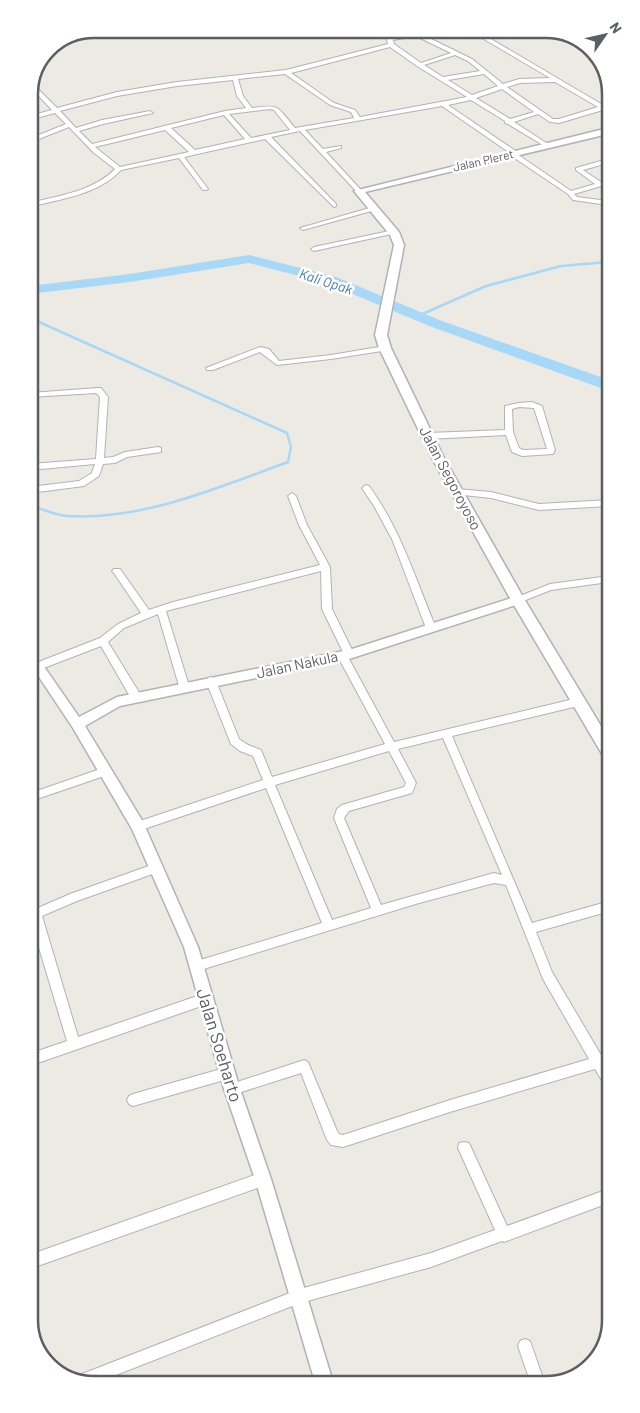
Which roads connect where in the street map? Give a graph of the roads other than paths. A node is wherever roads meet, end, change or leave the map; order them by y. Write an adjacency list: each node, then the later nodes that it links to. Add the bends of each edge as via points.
1 (389, 38): 5 (street)
2 (404, 38): 5 (street)
3 (425, 38): 6 (street)
4 (485, 38): 12 (street)
5 (390, 42): 7 (street); 8 (street, via 350,58)
6 (456, 53): 7 (street); 9 (street)
7 (419, 65): 11 (street)
8 (286, 72): 10 (street); 25 (street, via 332,104 353,111)
9 (485, 72): 11 (street); 13 (street)
10 (235, 78): 18 (street, via 240,96); 19 (street, via 117,94)
11 (441, 79): 15 (street)
12 (556, 80): 13 (street, via 519,81); 17 (street)
13 (503, 87): 15 (street); 21 (street)
14 (38, 92): 19 (street)
15 (470, 98): 16 (street); 26 (street)
16 (443, 104): 25 (street); 41 (street)
17 (602, 107)
18 (250, 109): 23 (street); 31 (street, via 274,108)
19 (56, 110): 24 (street); 27 (street)
20 (602, 110): 21 (street, via 557,121)
21 (539, 112): 26 (street)
22 (150, 113): 30 (street)
23 (225, 113): 28 (street); 35 (street)
24 (38, 115)
25 (358, 119): 29 (street)
26 (507, 122): 36 (street)
27 (70, 125): 30 (street); 34 (street)
28 (166, 126): 37 (street); 40 (street)
29 (301, 128): 31 (street); 39 (street)
30 (76, 130): 37 (street)
31 (293, 130): 33 (street)
32 (602, 133): 36 (main road, Jalan Pleret)
33 (266, 136): 35 (street); 51 (street)
34 (38, 137)
35 (248, 140): 40 (street)
36 (546, 145): 41 (main road, Jalan Pleret)
37 (91, 146): 44 (street)
38 (339, 147): 39 (street)
39 (321, 151): 47 (street)
40 (193, 152): 42 (street)
41 (514, 153): 47 (main road, Jalan Pleret); 48 (street)
42 (180, 155): 44 (street); 46 (street)
43 (602, 163): 45 (street, via 578,169)
44 (118, 169): 49 (street, via 102,182)
45 (600, 184): 48 (street)
46 (205, 189)
47 (358, 191): 52 (main road, Jalan Segoroyoso)
48 (570, 193): 50 (street, via 580,201)
49 (38, 201)
50 (602, 203)
51 (334, 205)
52 (373, 209): 53 (street); 54 (main road, Jalan Segoroyoso)
53 (303, 228)
54 (394, 232): 55 (street); 56 (main road, Jalan Segoroyoso, via 399,253 381,335)
55 (314, 249)
56 (385, 348): 57 (street, via 346,356 277,363 266,350 260,349); 60 (main road, Jalan Segoroyoso)
57 (210, 368)
58 (38, 394): 62 (street, via 84,390 101,392 104,397)
59 (509, 432): 59 (street, via 515,450 522,453 551,450 538,406 508,408); 60 (street)
60 (428, 436): 66 (main road, Jalan Segoroyoso)
61 (158, 450): 62 (street)
62 (100, 461): 63 (street); 65 (street, via 96,474 80,484)
63 (38, 466)
64 (366, 488): 75 (street, via 390,523)
65 (38, 489)
66 (457, 492): 68 (street, via 491,494 540,507); 72 (main road, Jalan Segoroyoso)
67 (292, 496): 69 (street)
68 (602, 503)
69 (325, 567): 73 (street); 77 (street, via 327,609)
70 (117, 570): 74 (street)
71 (602, 580): 72 (street, via 550,587)
72 (518, 600): 75 (street, Jalan Nakula); 83 (main road, Jalan Segoroyoso)
73 (162, 609): 74 (street); 81 (street)
74 (147, 614): 76 (street, via 122,626)
75 (431, 628): 77 (street, Jalan Nakula)
76 (103, 641): 78 (street); 82 (street)
77 (346, 654): 80 (street, Jalan Nakula); 87 (street)
78 (38, 663)
79 (38, 673): 84 (street, Jalan Soeharto)
80 (211, 681): 81 (street, Jalan Nakula); 89 (street, via 234,738 244,748 257,753)
81 (184, 686): 82 (street, Jalan Nakula)
82 (136, 697): 84 (street, Jalan Nakula, via 116,702)
83 (578, 702): 85 (street); 86 (main road, Jalan Segoroyoso)
84 (78, 724): 88 (street, Jalan Soeharto)
85 (446, 733): 87 (street); 93 (street)
86 (602, 742)
87 (390, 747): 89 (street); 95 (street, via 411,788 346,808 339,818)
88 (106, 771): 90 (street); 91 (street, Jalan Soeharto)
89 (270, 782): 91 (street); 97 (street)
90 (38, 795)
91 (138, 826): 92 (street, Jalan Soeharto)
92 (157, 868): 96 (street); 100 (street, Jalan Soeharto)
93 (510, 881): 95 (street, via 494,878); 98 (street)
94 (602, 908): 98 (street)
95 (378, 911): 97 (street)
96 (38, 913)
97 (329, 926): 100 (street)
98 (529, 929): 104 (street, via 547,975)
99 (38, 931): 102 (street)
100 (197, 966): 101 (street, Jalan Soeharto)
101 (206, 999): 102 (street); 106 (street, Jalan Soeharto)
102 (74, 1044): 103 (street)
103 (38, 1057)
104 (598, 1062): 105 (street); 107 (street, via 343,1141 332,1135 304,1066)
105 (602, 1069)
106 (228, 1073): 107 (street, Jalan Soeharto); 108 (street)
107 (232, 1089): 110 (street, Jalan Soeharto)
108 (133, 1100)
109 (464, 1148): 112 (street)
110 (263, 1179): 113 (street); 114 (street, Jalan Soeharto)
111 (602, 1198): 112 (street)
112 (504, 1235): 114 (street, via 431,1260)
113 (38, 1259)
114 (300, 1296): 116 (street); 117 (street, Jalan Soeharto)
115 (525, 1346): 118 (street)
116 (97, 1375)
117 (322, 1376)
118 (535, 1376)

